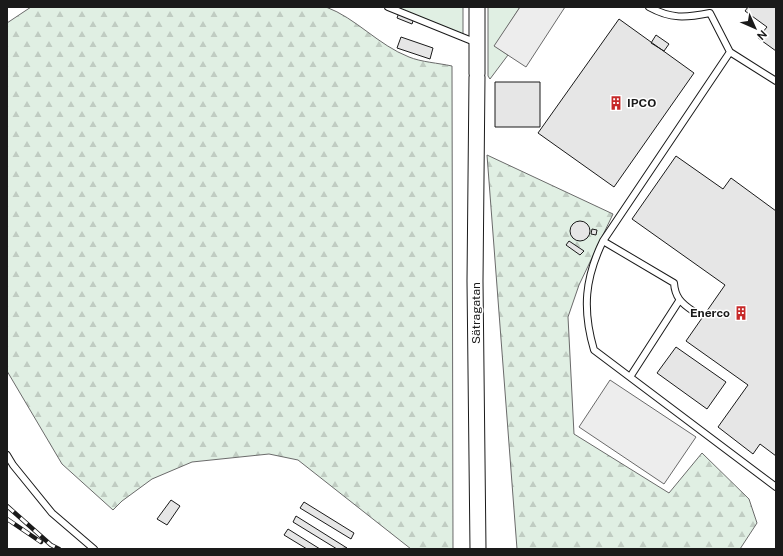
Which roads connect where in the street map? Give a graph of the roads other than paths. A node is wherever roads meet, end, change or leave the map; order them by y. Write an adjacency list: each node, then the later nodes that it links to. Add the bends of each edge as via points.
1 (388, 7): 5 (lane)
2 (477, 7): 5 (street, Sätragatan)
3 (649, 7): 4 (lane, via 662,14 686,18)
4 (711, 10): 6 (lane)
5 (476, 43): 15 (street, Sätragatan)
6 (730, 52): 7 (lane); 8 (lane)
7 (776, 81)
8 (603, 241): 9 (lane, via 674,283); 11 (lane, via 588,278 590,335 594,350)
9 (679, 301): 10 (lane); 11 (lane)
10 (693, 311)
11 (630, 377): 13 (lane)
12 (7, 455): 14 (lane, via 52,513)
13 (776, 487)
14 (94, 549)
15 (478, 549)

